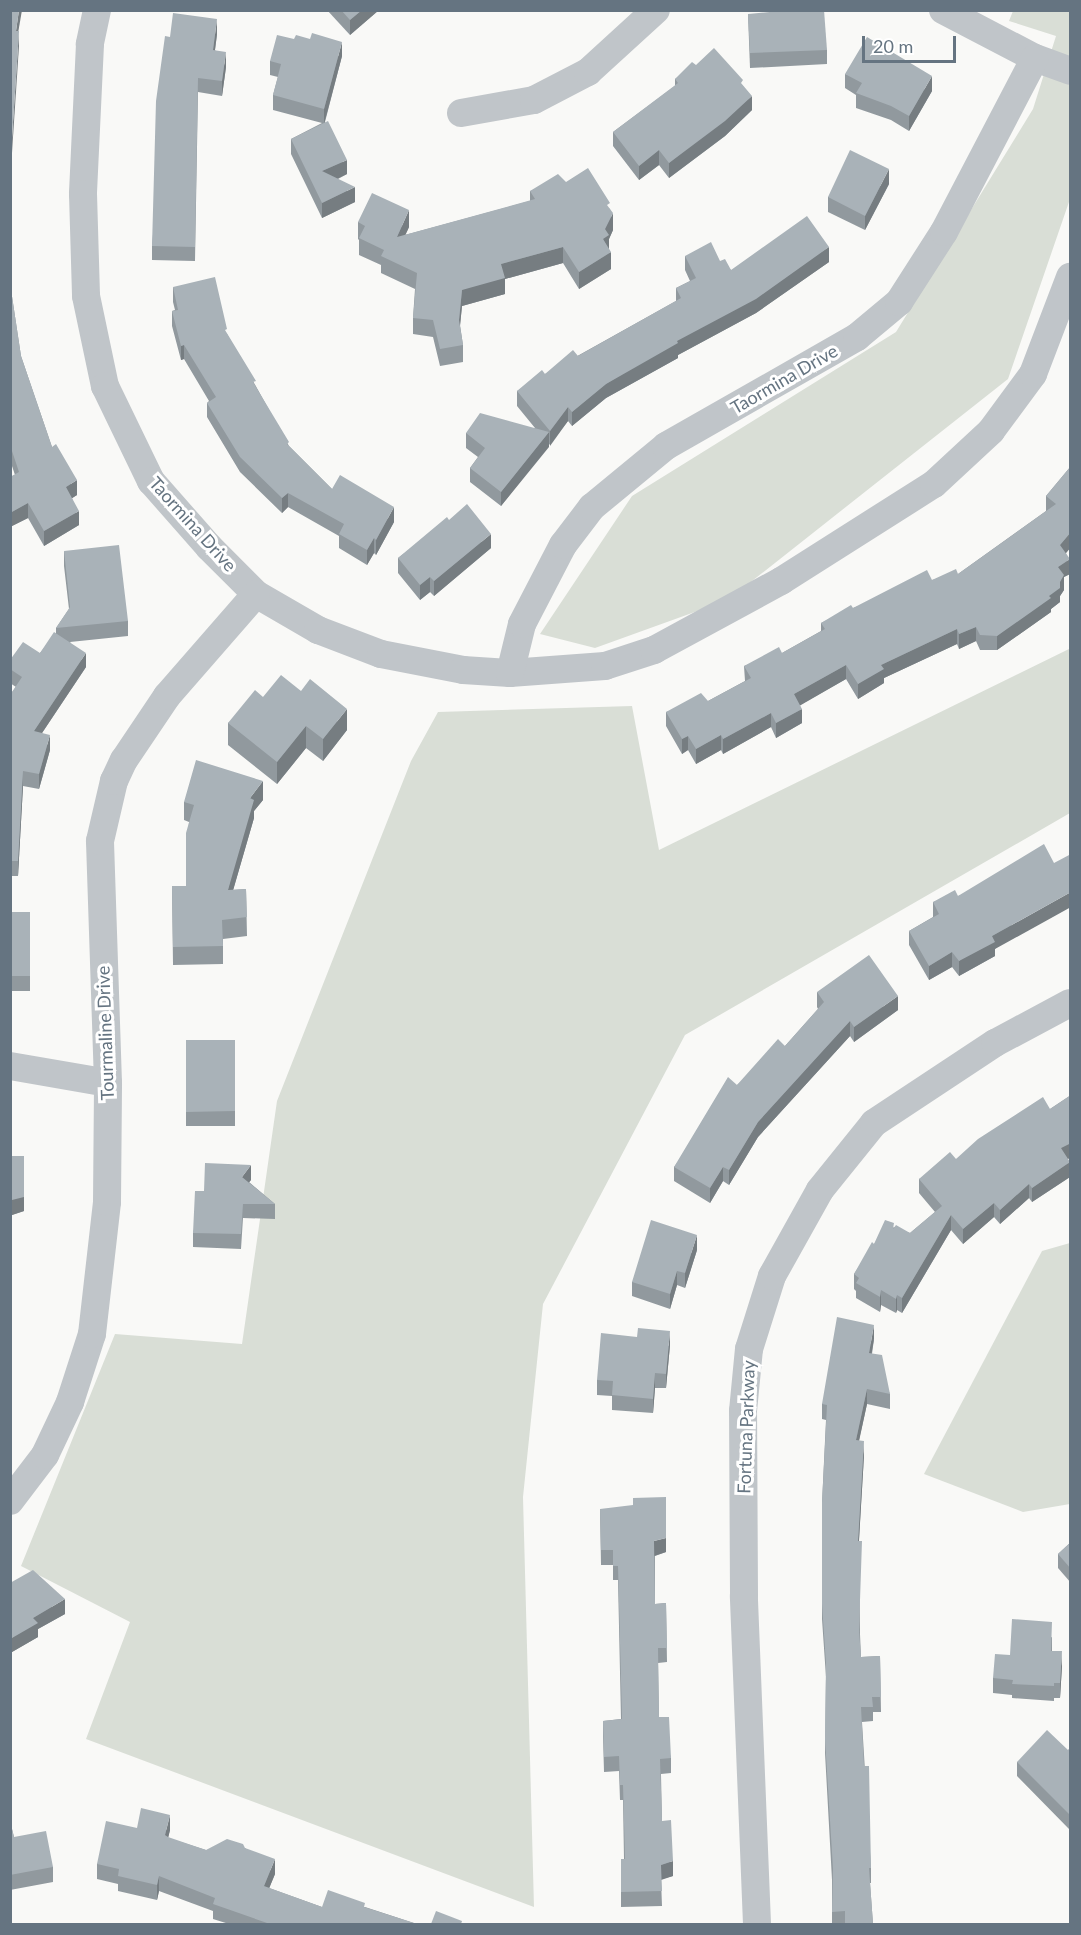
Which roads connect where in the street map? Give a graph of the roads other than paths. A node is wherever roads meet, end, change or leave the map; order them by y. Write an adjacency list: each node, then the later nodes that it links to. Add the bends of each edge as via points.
1 (98, 10): 8 (street, Taormina Drive, via 90,44 83,194 86,296 105,386 151,481)
2 (656, 10): 6 (street, via 588,72 534,100)
3 (943, 10): 4 (street)
4 (1035, 58): 5 (street); 9 (street, Taormina Drive, via 944,232 899,302 857,337 666,446 592,507 563,545 522,624)
5 (1071, 71)
6 (462, 113)
7 (1071, 277): 9 (street, Taormina Drive, via 1033,374 991,431 934,484 781,581 654,650 605,666)
8 (256, 594): 9 (street, Taormina Drive, via 318,630 381,654 463,670); 12 (street, Tourmaline Drive, via 167,696 124,760 114,782 100,841)
9 (510, 673)
10 (1071, 1003): 14 (street, Fortuna Parkway, via 996,1043 874,1123 819,1190 772,1276 749,1349 743,1411 744,1596)
11 (10, 1066): 12 (street)
12 (108, 1083): 13 (street, Tourmaline Drive, via 107,1202 92,1334 70,1402 45,1455)
13 (10, 1501)
14 (757, 1924)

